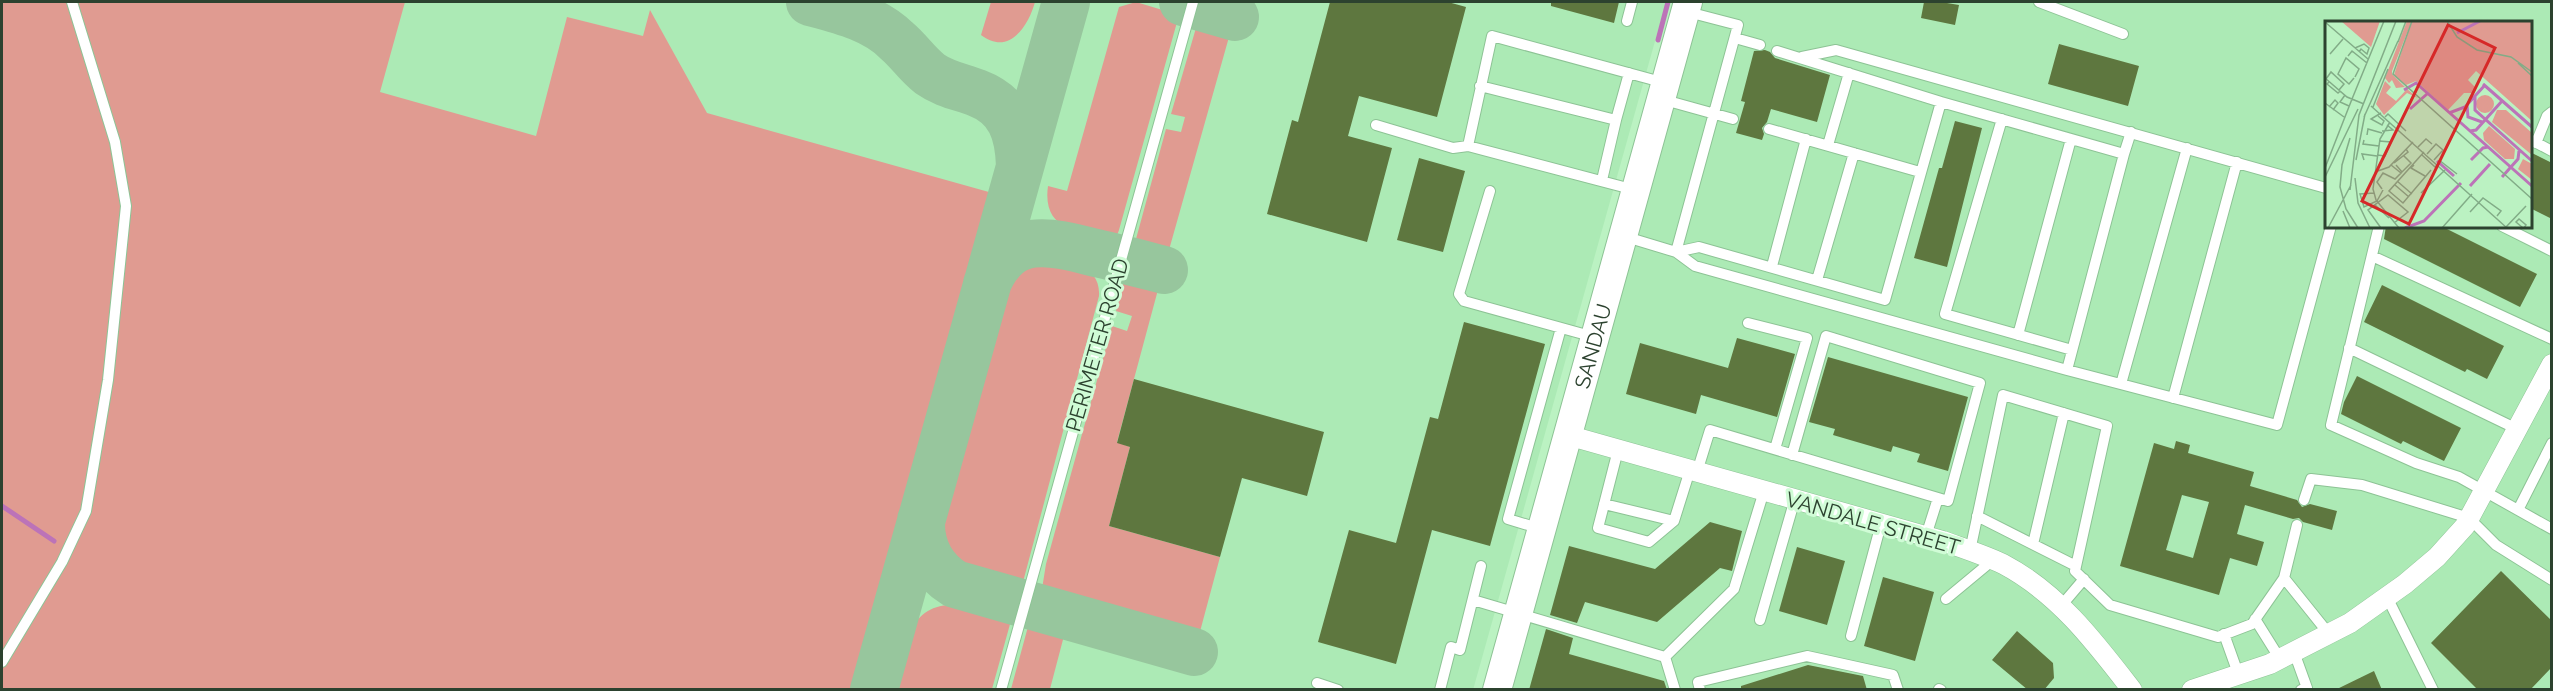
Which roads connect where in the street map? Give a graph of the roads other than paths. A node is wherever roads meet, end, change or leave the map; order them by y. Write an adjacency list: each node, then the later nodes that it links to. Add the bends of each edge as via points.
1 (72, 2): 103 (lane, via 115,142 126,206 108,380 86,511 62,562)
2 (1193, 2): 108 (lane, PERIMETER ROAD)
3 (1632, 2): 6 (lane)
4 (2038, 2): 7 (lane)
5 (1687, 6): 8 (lane, via 1738,25); 15 (street, SANDAU)
6 (1627, 21)
7 (2123, 34)
8 (1735, 38): 9 (lane); 18 (lane)
9 (1760, 45)
10 (1777, 51): 11 (lane)
11 (1799, 57): 13 (lane); 24 (lane, via 1836,50)
12 (1629, 73): 14 (lane, via 1492,36); 15 (lane); 21 (lane)
13 (1849, 73): 16 (lane); 28 (lane)
14 (1480, 86): 21 (lane); 29 (lane)
15 (1663, 91): 18 (lane); 38 (street, SANDAU)
16 (1941, 102): 20 (lane); 35 (lane)
17 (2552, 112): 27 (lane)
18 (1714, 114): 19 (lane); 45 (lane)
19 (1733, 119)
20 (2002, 119): 26 (lane); 51 (lane, via 1945,314)
21 (1616, 120): 36 (lane)
22 (1376, 125): 29 (lane, via 1453,148)
23 (1769, 129): 25 (lane)
24 (2131, 132): 30 (lane); 33 (lane)
25 (1806, 139): 28 (lane); 47 (lane)
26 (2071, 139): 33 (lane); 51 (lane)
27 (2533, 142): 31 (lane)
28 (1828, 145): 32 (lane)
29 (1468, 146): 36 (lane)
30 (2187, 148): 34 (lane); 58 (lane)
31 (2552, 151)
32 (1854, 153): 35 (lane); 48 (lane)
33 (2124, 154): 55 (lane)
34 (2237, 162): 37 (lane); 59 (lane)
35 (1920, 172): 48 (lane, via 1885,300)
36 (1602, 180): 38 (lane)
37 (2325, 188)
38 (1635, 190): 43 (street, SANDAU)
39 (1491, 191): 50 (lane, via 1459,294 1464,301)
40 (2330, 228): 59 (lane, via 2277,425)
41 (2379, 228): 46 (lane)
42 (2506, 228): 44 (lane)
43 (1622, 236): 45 (lane); 52 (street, SANDAU)
44 (2552, 251)
45 (1676, 252): 47 (lane, via 1699,247); 57 (lane, via 1695,266)
46 (2372, 256): 53 (lane); 54 (lane)
47 (1772, 266): 48 (lane)
48 (1817, 280)
49 (1748, 323): 64 (lane, via 1807,338)
50 (1561, 328): 52 (lane); 80 (lane, via 1508,519)
51 (2018, 335): 55 (lane)
52 (1594, 338): 62 (street, SANDAU)
53 (2552, 339)
54 (2349, 348): 61 (lane); 68 (lane, via 2331,425)
55 (2072, 350): 57 (lane)
56 (2552, 364): 61 (street)
57 (2067, 370): 58 (lane)
58 (2121, 384): 59 (lane)
59 (2174, 398)
60 (2064, 413): 75 (lane, via 2003,395); 83 (lane); 87 (lane, via 2107,426)
61 (2517, 429): 68 (street)
62 (1567, 435): 65 (street, VANDALE STREET); 80 (street, SANDAU)
63 (2552, 443): 74 (lane)
64 (1775, 449): 66 (lane); 67 (lane, via 1710,430)
65 (1618, 450): 67 (street, VANDALE STREET); 73 (lane)
66 (1792, 455): 70 (lane); 70 (lane, via 1826,336 1980,383 1948,501)
67 (1693, 471): 69 (street, VANDALE STREET); 77 (lane)
68 (2484, 490): 74 (lane); 76 (street)
69 (1764, 491): 71 (street, VANDALE STREET); 102 (lane, via 1734,589)
70 (1938, 498): 82 (lane)
71 (1794, 499): 78 (street, VANDALE STREET); 97 (lane)
72 (2304, 500): 76 (lane, via 2312,479 2362,484)
73 (1604, 504): 77 (lane); 77 (lane, via 1598,528 1649,542)
74 (2518, 510): 81 (lane)
75 (1977, 516): 83 (lane); 84 (lane)
76 (2469, 518): 90 (lane, via 2496,545); 91 (street, via 2437,557)
77 (1674, 522)
78 (1881, 524): 82 (street, VANDALE STREET); 100 (lane)
79 (2297, 525): 88 (lane)
80 (1541, 529): 95 (street, SANDAU)
81 (2552, 529)
82 (1926, 536): 84 (street, VANDALE STREET)
83 (2033, 544): 87 (lane)
84 (1970, 551): 85 (street, VANDALE STREET)
85 (1993, 560): 92 (lane); 94 (street, VANDALE STREET, via 2029,580)
86 (1481, 566): 93 (lane)
87 (2076, 566): 89 (lane, via 2075,571)
88 (2284, 578): 96 (lane); 99 (lane)
89 (2084, 579): 94 (lane); 98 (lane, via 2110,605 2218,637)
90 (2552, 580)
91 (2387, 597): 99 (street); 116 (lane)
92 (1946, 599)
93 (1473, 600): 95 (lane); 110 (lane, via 1460,650 1450,647)
94 (2061, 606): 115 (street, VANDALE STREET)
95 (1518, 613): 102 (lane); 111 (street, SANDAU)
96 (2255, 619): 98 (lane, via 2252,624); 101 (lane)
97 (1760, 620)
98 (2224, 634): 104 (lane)
99 (2329, 634): 101 (street)
100 (1851, 636)
101 (2287, 656): 104 (street); 107 (lane)
102 (1665, 657): 112 (lane)
103 (2, 662)
104 (2231, 682): 106 (street)
105 (1317, 683): 109 (lane)
106 (2195, 689)
107 (2305, 689)
108 (1001, 690)
109 (1338, 690)
110 (1440, 690)
111 (1497, 690)
112 (1676, 690)
113 (1700, 690): 114 (lane, via 1698,682 1807,656 1893,675)
114 (1898, 690)
115 (2132, 690)
116 (2433, 690)

